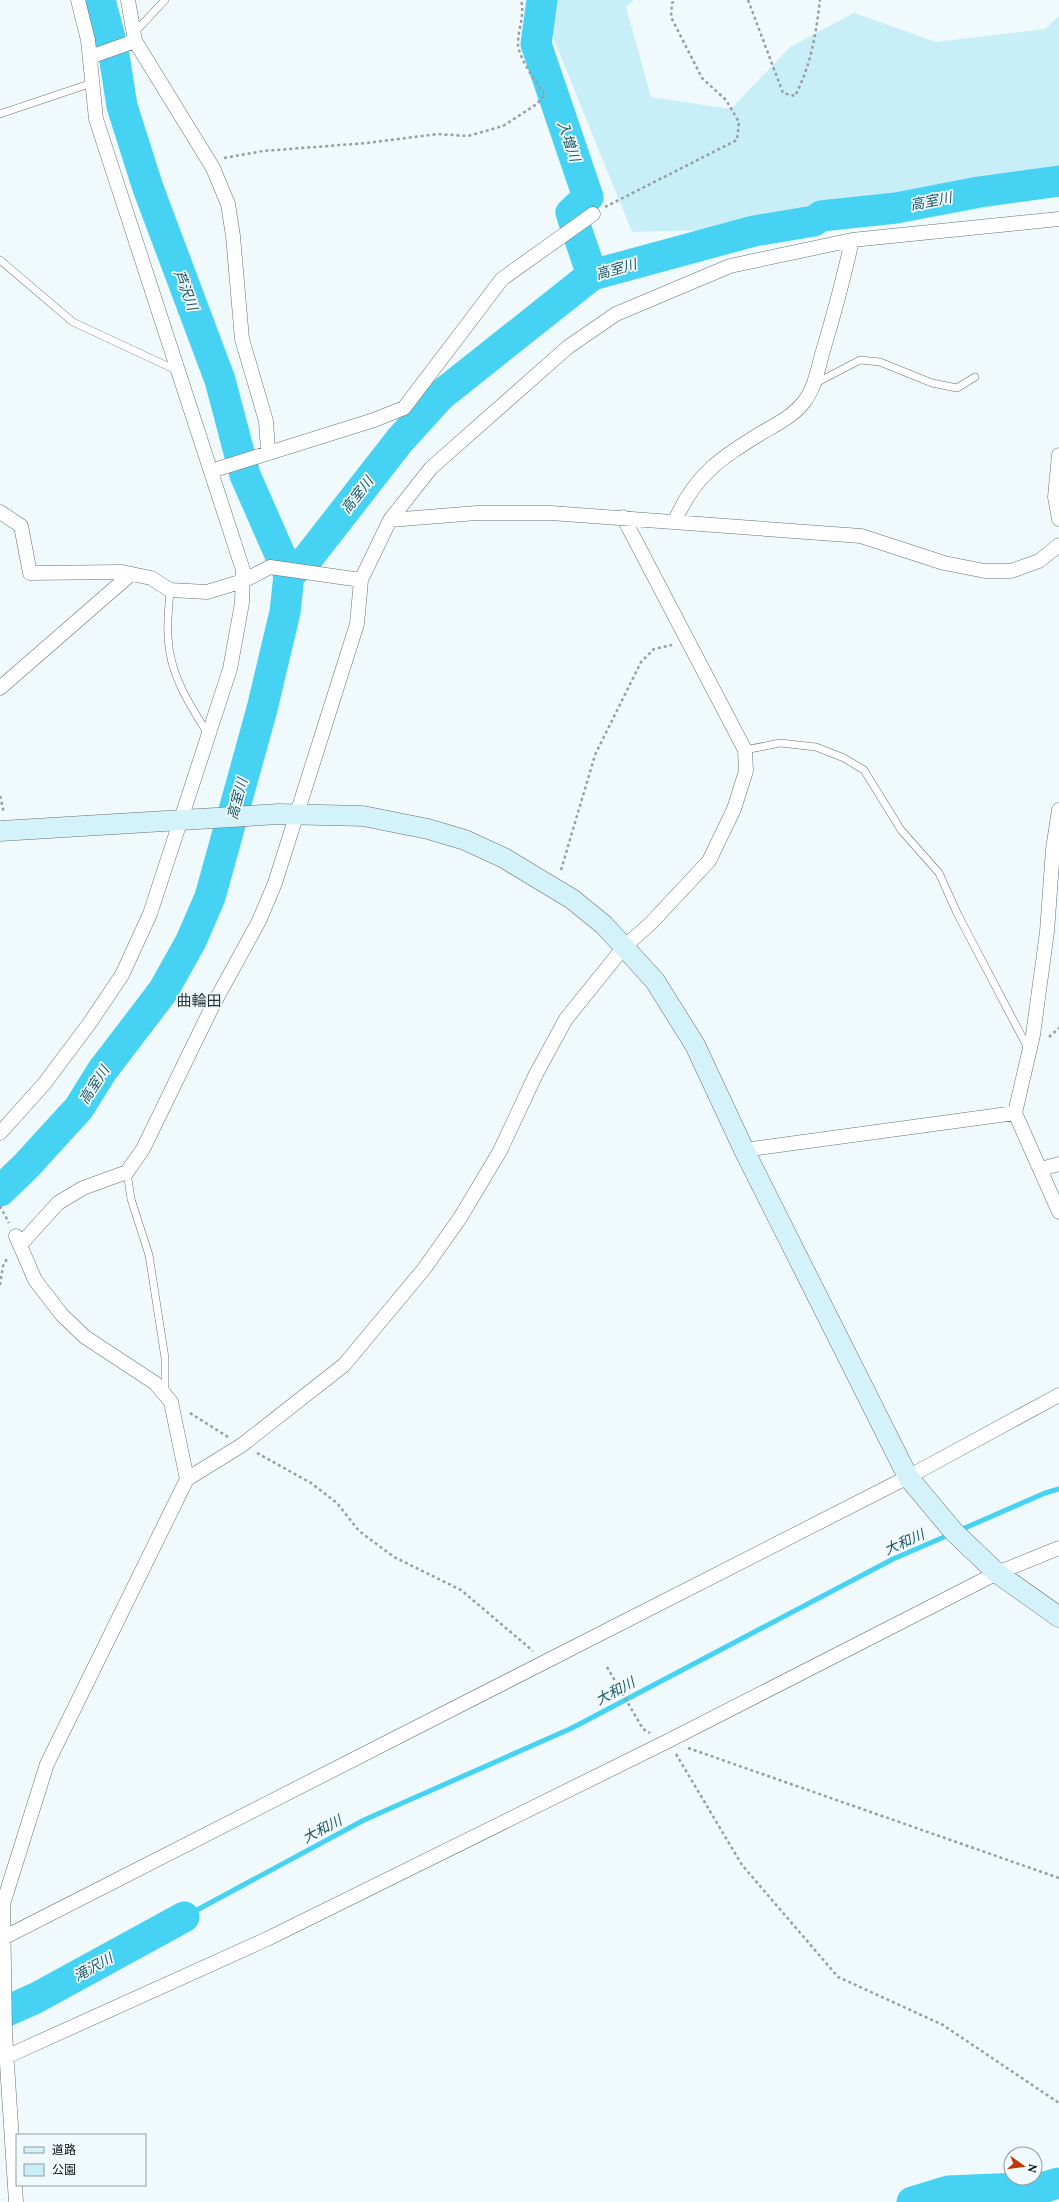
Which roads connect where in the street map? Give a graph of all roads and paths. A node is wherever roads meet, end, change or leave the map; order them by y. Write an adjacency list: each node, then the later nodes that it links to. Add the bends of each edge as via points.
1 (78, 0): 9 (street)
2 (128, 0): 8 (street)
3 (165, 0): 8 (lane)
4 (521, 0): 12 (path, via 523,7 518,46 534,80 545,94 537,104 503,126 468,136 438,134 367,143 263,151)
5 (676, 0): 13 (path, via 672,3 671,17 702,78 726,100 739,122 737,140)
6 (748, 0): 7 (path, via 783,93 795,96 806,76)
7 (820, 0)
8 (131, 40): 9 (street); 12 (street)
9 (95, 55): 10 (street)
10 (92, 83): 11 (lane); 17 (street, via 96,119)
11 (0, 114)
12 (209, 161): 20 (street, via 228,204 242,339 266,421)
13 (593, 214): 20 (street, via 502,279 404,408 374,420)
14 (1059, 219): 15 (street)
15 (852, 240): 19 (street, via 840,294); 26 (street, via 730,266 616,314 568,347 431,468)
16 (0, 260): 17 (lane, via 73,322)
17 (178, 371): 22 (street)
18 (975, 377): 19 (lane, via 957,388 932,383 880,362 860,360)
19 (814, 384): 27 (street, via 804,402 789,416 724,456 700,478 683,502)
20 (263, 453): 22 (street)
21 (1059, 455): 25 (street, via 1055,497)
22 (216, 468): 31 (street, via 243,570)
23 (0, 512): 29 (street, via 21,526 30,573)
24 (624, 517): 26 (street, via 551,513 477,514); 27 (street); 33 (street)
25 (1059, 519)
26 (390, 520): 30 (street)
27 (675, 521): 28 (street, via 861,536 944,563 985,571 1012,571 1039,561)
28 (1059, 545)
29 (131, 574): 32 (street, via 151,578); 34 (street)
30 (360, 580): 31 (street, via 270,567); 38 (street, via 357,624)
31 (243, 581): 32 (street, via 207,592); 35 (street, via 242,603 230,669)
32 (170, 590): 35 (lane, via 168,636 172,663 185,697)
33 (688, 641): 36 (street); 41 (path, via 654,649 641,662 595,755)
34 (0, 688)
35 (209, 735): 39 (street)
36 (745, 750): 42 (street, via 746,771 734,809 709,861 651,923); 43 (lane, via 780,743 816,747 844,758 864,770 901,830 939,873 968,935)
37 (1059, 810): 43 (street, via 1048,932)
38 (287, 814): 39 (street); 41 (street, via 364,816 428,829 465,840 504,858); 49 (street, via 275,883 259,921 212,1005 143,1149)
39 (185, 821): 40 (street); 45 (street, via 150,914 122,975 44,1084)
40 (0, 831)
41 (555, 889): 42 (street, via 572,899 604,925)
42 (624, 947): 46 (street, via 654,981 695,1046); 55 (street, via 566,1019 536,1074 500,1151 460,1218 424,1269 344,1364)
43 (1029, 1050): 44 (street)
44 (1015, 1112): 46 (street); 48 (street)
45 (0, 1132)
46 (744, 1150): 57 (street)
47 (1059, 1164): 48 (street)
48 (1041, 1169): 50 (street)
49 (127, 1172): 51 (street, via 83,1188 58,1203); 54 (lane, via 131,1199 148,1255 165,1358)
50 (1059, 1212)
51 (18, 1239): 52 (path, via 4,1266); 54 (street, via 36,1280 62,1315 85,1337 155,1383)
52 (0, 1285)
53 (1059, 1395): 57 (street)
54 (168, 1398): 55 (path); 56 (street)
55 (242, 1445): 56 (street); 61 (path, via 322,1491 337,1503 359,1531 394,1558 461,1590)
56 (187, 1480): 66 (street, via 48,1764 3,1904)
57 (912, 1482): 59 (street, via 953,1530); 61 (street)
58 (1059, 1548): 59 (street)
59 (993, 1569): 60 (street); 64 (street)
60 (1059, 1617)
61 (545, 1661): 66 (street)
62 (607, 1667): 63 (path)
63 (643, 1729)
64 (668, 1741): 65 (path); 67 (street, via 267,1939); 68 (path, via 742,1865 838,1977 943,2025)
65 (1059, 1878)
66 (3, 1942): 67 (street)
67 (8, 2056): 69 (street)
68 (1059, 2103)
69 (16, 2202)

